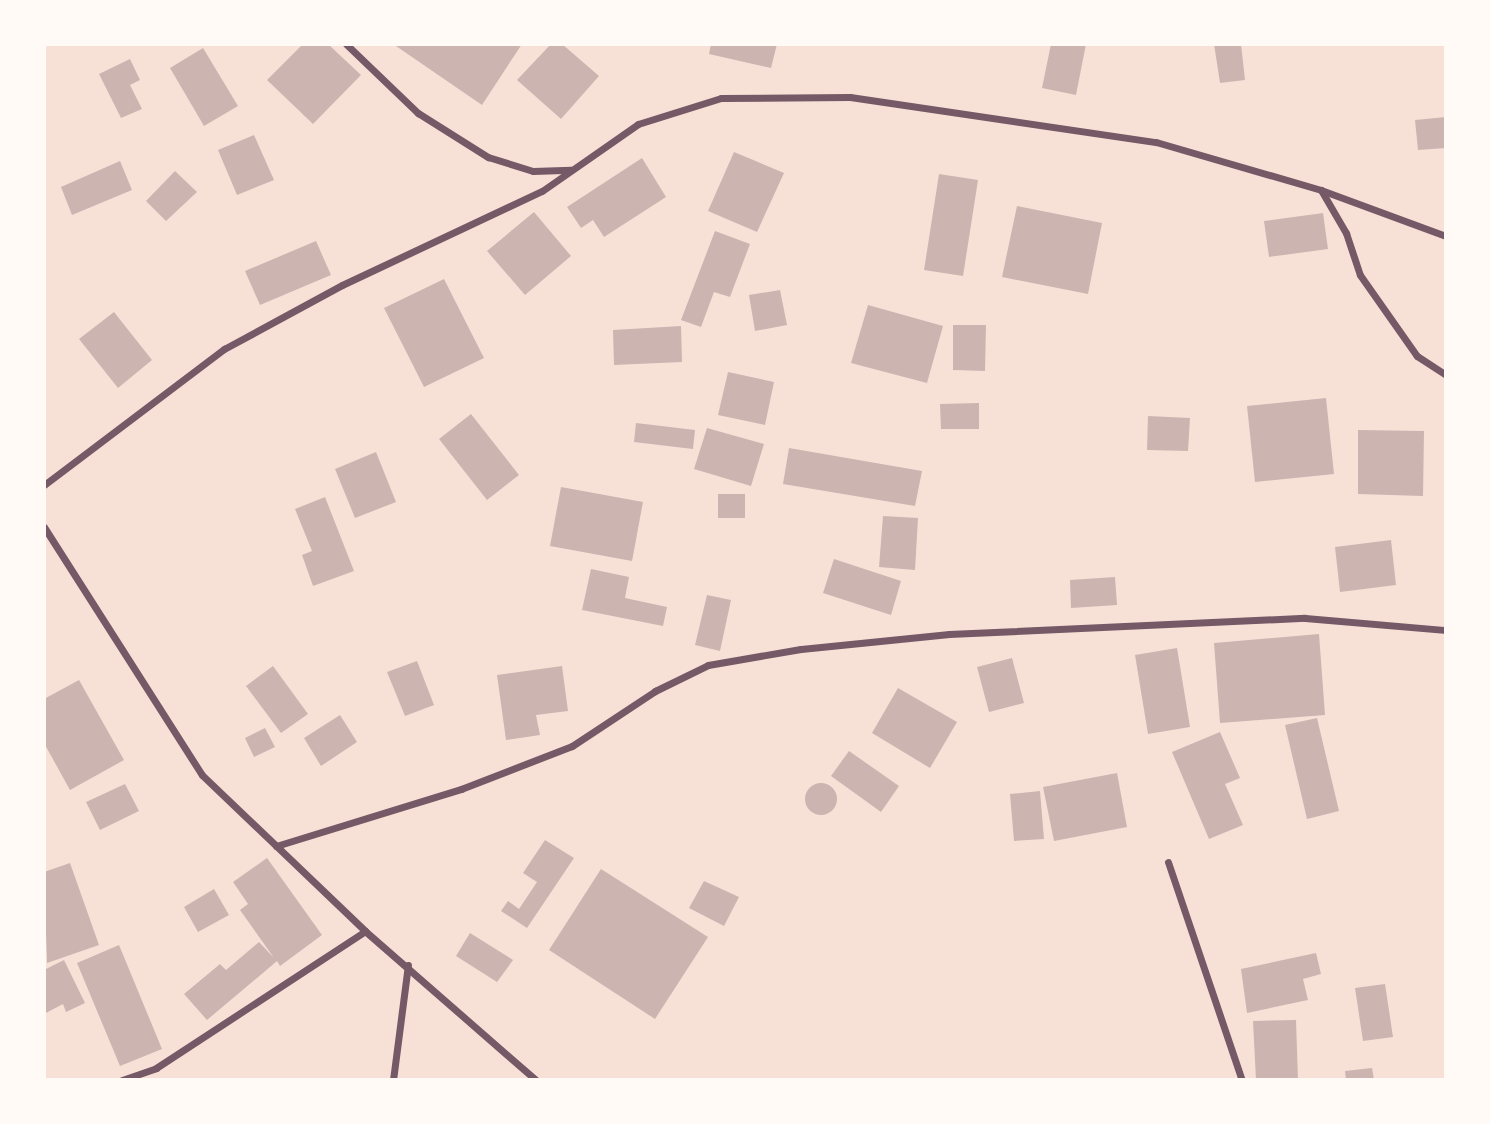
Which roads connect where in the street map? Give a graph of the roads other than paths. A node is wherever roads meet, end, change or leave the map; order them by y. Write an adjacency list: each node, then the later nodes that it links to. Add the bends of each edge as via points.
1 (346, 44): 2 (street, via 418,113 488,157 533,171)
2 (571, 170): 3 (street, via 638,124 721,97 850,97 1156,142); 6 (street, via 542,191 342,285 224,349)
3 (1321, 190): 4 (street); 5 (street, via 1346,233 1360,275 1417,356)
4 (1446, 236)
5 (1446, 375)
6 (44, 485)
7 (44, 527): 9 (street, via 201,775)
8 (1446, 630): 9 (street, via 1305,618 976,633 801,649 708,665 654,691 572,746 461,789)
9 (276, 846): 11 (street)
10 (1168, 862): 16 (street)
11 (365, 931): 12 (street); 13 (street, via 156,1068)
12 (408, 965): 14 (street); 15 (street)
13 (122, 1080)
14 (393, 1080)
15 (536, 1080)
16 (1242, 1080)

